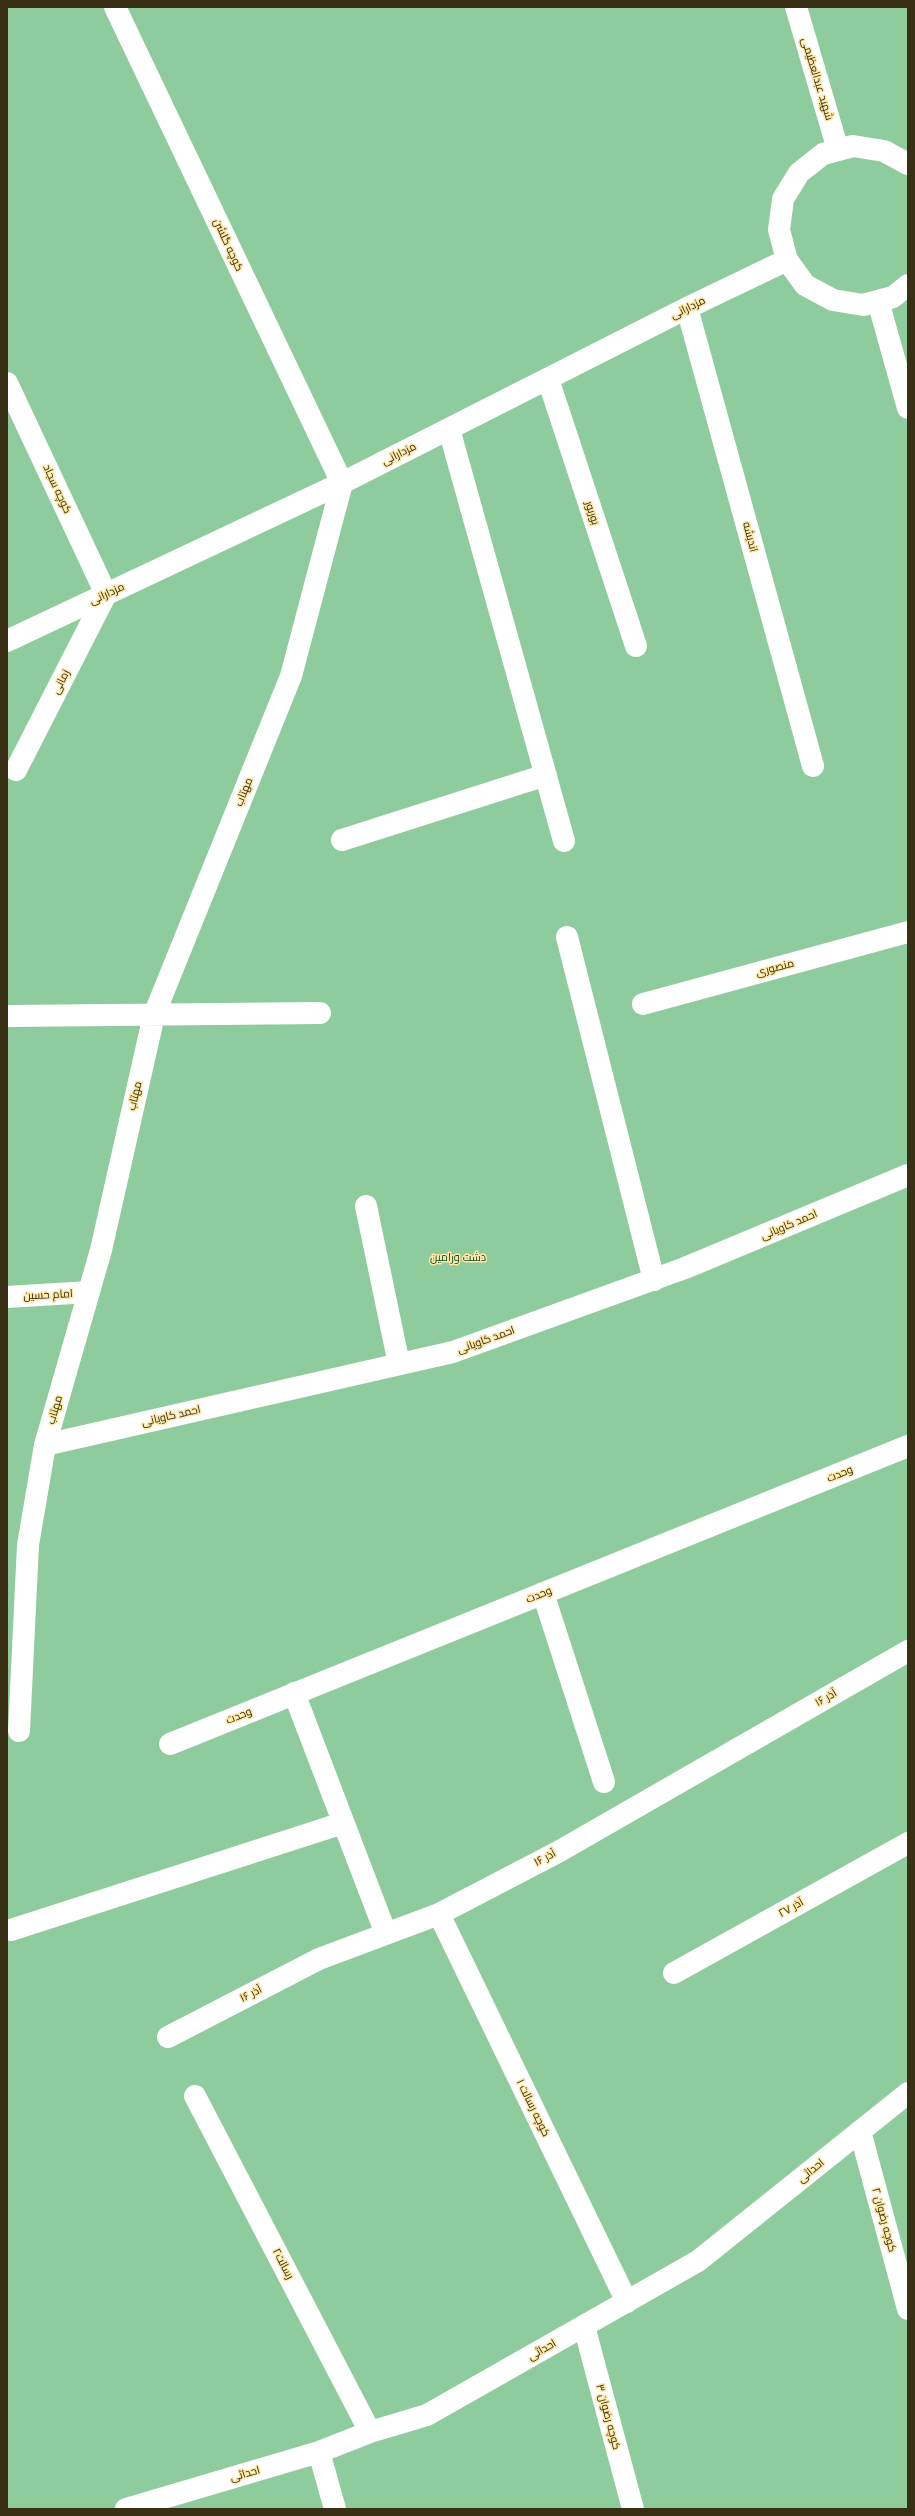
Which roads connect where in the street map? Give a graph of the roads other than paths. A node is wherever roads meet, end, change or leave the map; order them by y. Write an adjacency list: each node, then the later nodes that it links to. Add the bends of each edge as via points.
1 (115, 7): 13 (street, کوچه گلشن)
2 (796, 7): 3 (street, شهید عبدالعظیمی)
3 (838, 150): 4 (street, via 853,146 884,151); 5 (street, via 823,154 799,172 784,199 779,230)
4 (908, 164)
5 (787, 260): 7 (street, via 806,285 833,300 863,305); 8 (street, مزدارانی)
6 (908, 285): 7 (street, via 893,297)
7 (878, 301): 11 (street)
8 (687, 308): 9 (street, مزدارانی); 17 (street, اندیشه)
9 (548, 379): 12 (street, مزدارانی); 16 (street, بوربور)
10 (7, 383): 14 (street, کوچه سجاد)
11 (908, 408)
12 (449, 429): 13 (street, مزدارانی); 19 (street)
13 (342, 484): 14 (street, مزدارانی); 26 (street, مهتاب, via 291,676)
14 (106, 594): 15 (street, مزدارانی); 18 (street, زمانی)
15 (7, 641)
16 (636, 646)
17 (813, 766)
18 (16, 770)
19 (546, 775): 20 (street); 21 (street)
20 (342, 840)
21 (564, 841)
22 (908, 932): 24 (street, منصوری)
23 (567, 937): 30 (street)
24 (643, 1004)
25 (320, 1014): 26 (street)
26 (154, 1015): 27 (street); 31 (street, مهتاب)
27 (7, 1016)
28 (908, 1175): 30 (street, احمد کاویانی)
29 (366, 1206): 33 (street)
30 (654, 1280): 33 (street, احمد کاویانی, via 453,1352)
31 (89, 1292): 32 (street, امام حسین); 34 (street, مهتاب)
32 (7, 1297)
33 (399, 1364): 34 (street, احمد کاویانی)
34 (45, 1445): 39 (street, مهتاب, via 28,1545)
35 (908, 1446): 36 (street, وحدت)
36 (543, 1593): 38 (street, وحدت); 41 (street)
37 (908, 1651): 44 (street, ۱۶ آذر, via 558,1852)
38 (294, 1693): 40 (street, وحدت); 42 (street)
39 (19, 1731)
40 (170, 1744)
41 (604, 1782)
42 (343, 1823): 45 (street); 46 (street)
43 (908, 1843): 47 (street, ۲۷ آذر)
44 (439, 1914): 46 (street, ۱۶ آذر); 52 (street, ۱ کوچه رسالت)
45 (11, 1930)
46 (386, 1934): 48 (street, ۱۶ آذر, via 319,1959)
47 (674, 1973)
48 (168, 2037)
49 (908, 2093): 51 (street, احداثی)
50 (195, 2096): 55 (street, رسالت۲)
51 (860, 2131): 52 (street, احداثی, via 698,2261); 53 (street, کوچه رضوان ۲)
52 (627, 2302): 54 (street, احداثی)
53 (908, 2309)
54 (584, 2326): 55 (street, احداثی, via 427,2415); 59 (street, کوچه رضوان ۳)
55 (370, 2432): 56 (street, احداثی)
56 (319, 2452): 57 (street, احداثی); 58 (street)
57 (126, 2509)
58 (335, 2509)
59 (633, 2509)

